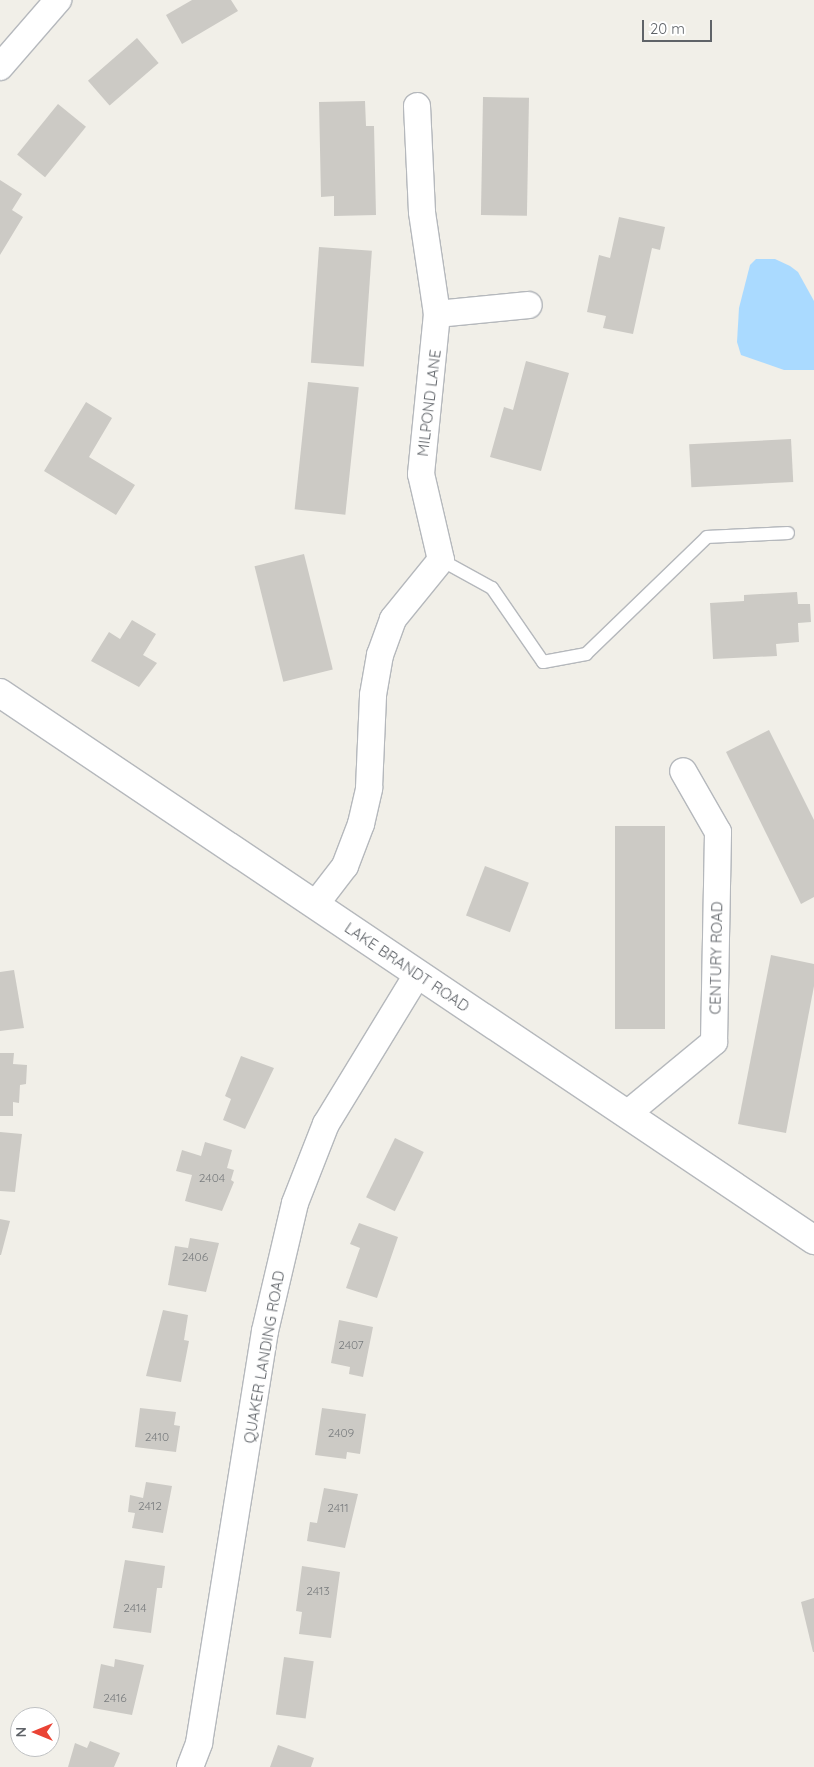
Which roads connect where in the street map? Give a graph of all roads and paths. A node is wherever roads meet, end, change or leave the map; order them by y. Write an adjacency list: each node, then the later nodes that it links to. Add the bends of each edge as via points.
1 (58, 0): 2 (street)
2 (0, 66)
3 (417, 106): 5 (street, MILPOND LANE, via 422,212)
4 (530, 305): 5 (street)
5 (437, 314): 7 (street, MILPOND LANE, via 420,474)
6 (788, 533): 7 (lane, via 707,537 586,654 543,662 492,588)
7 (441, 560): 10 (street, via 393,619 380,654 373,695 369,788 361,824 345,866)
8 (0, 693): 10 (street, LAKE BRANDT ROAD)
9 (683, 771): 12 (street, CENTURY ROAD, via 718,832 714,1042)
10 (316, 905): 11 (street, LAKE BRANDT ROAD)
11 (417, 975): 12 (street, LAKE BRANDT ROAD); 14 (street, QUAKER LANDING ROAD, via 326,1124 295,1202 265,1331 199,1743)
12 (627, 1114): 13 (street, LAKE BRANDT ROAD)
13 (814, 1240)
14 (190, 1767)

